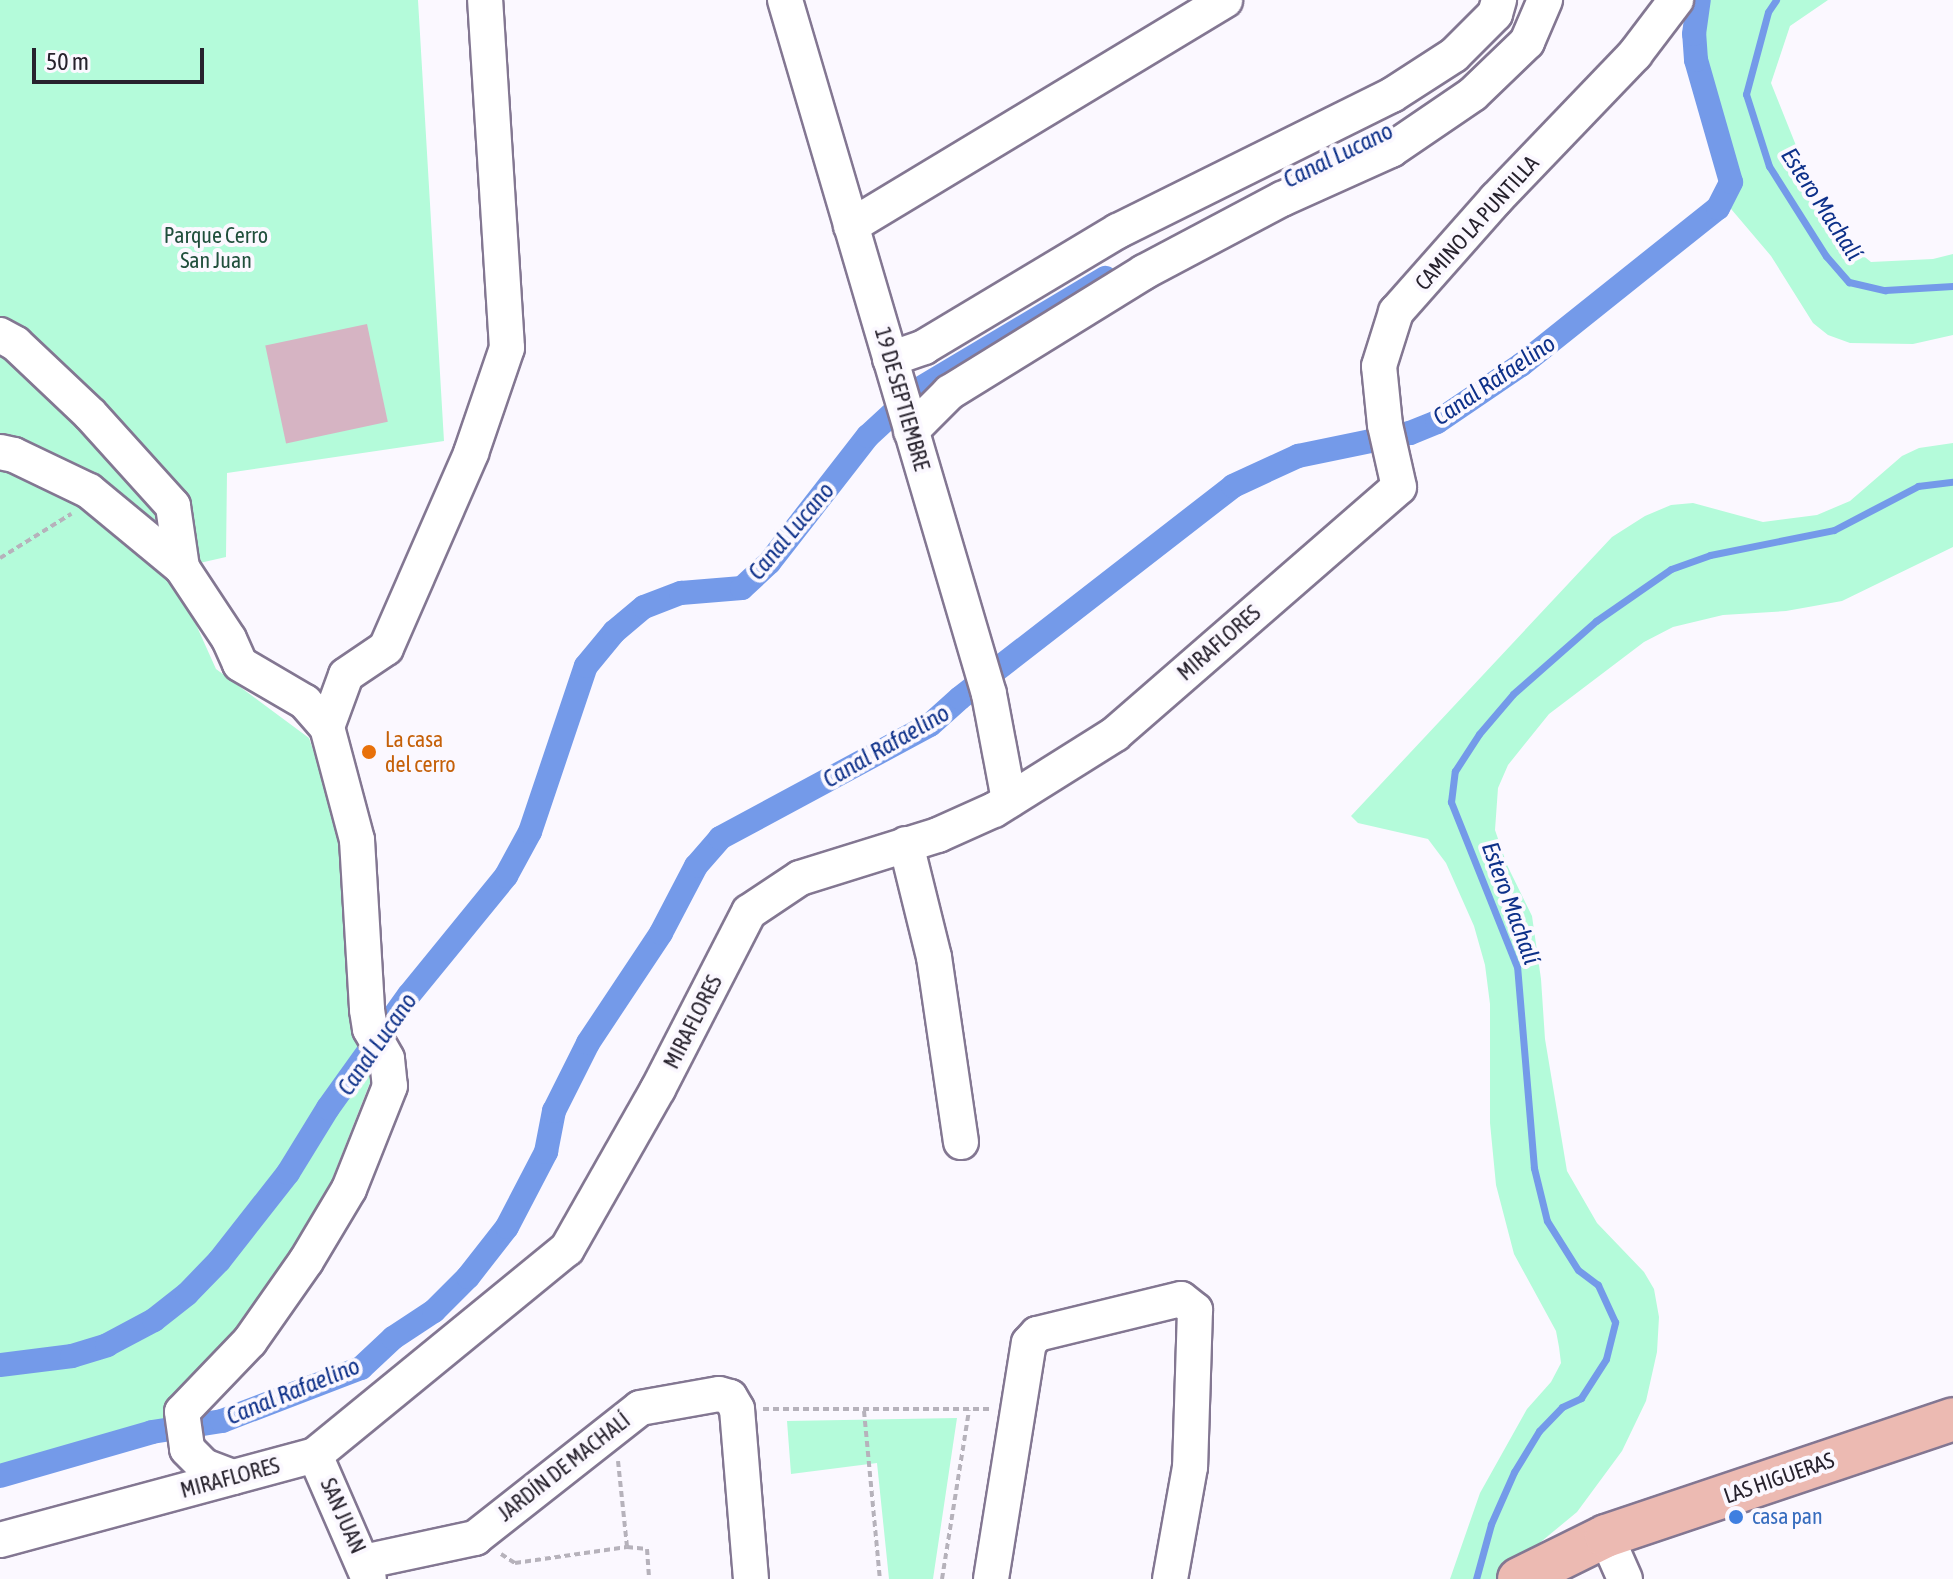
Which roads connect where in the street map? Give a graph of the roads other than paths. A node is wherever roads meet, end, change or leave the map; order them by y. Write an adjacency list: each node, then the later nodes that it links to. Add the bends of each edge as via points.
1 (785, 0): 8 (street, 19 DE SEPTIEMBRE)
2 (1225, 0): 7 (street)
3 (1499, 0): 10 (street, via 1495,14 1454,55 1392,95 1118,231 924,347)
4 (1545, 0): 10 (street, via 1527,42 1473,94 1391,150 1282,199 1144,272 950,392)
5 (1676, 0): 12 (street, CAMINO LA PUNTILLA, via 1635,54 1396,312 1379,366)
6 (494, 3): 14 (street, via 507,348 471,453 386,648 346,675)
7 (1188, 9): 8 (street)
8 (851, 226): 10 (street, 19 DE SEPTIEMBRE)
9 (0, 335): 13 (street, via 90,414 173,506)
10 (902, 400): 15 (street, 19 DE SEPTIEMBRE, via 984,679)
11 (0, 452): 13 (street, via 97,498)
12 (1399, 487): 15 (street, MIRAFLORES, via 1115,734)
13 (182, 568): 14 (street, via 240,664 305,702)
14 (327, 727): 20 (street, via 357,840 370,1029 387,1059 390,1086 349,1189 306,1261 182,1424 187,1449 204,1466)
15 (1009, 800): 16 (street, MIRAFLORES, via 938,835)
16 (906, 844): 17 (street, via 934,957); 19 (street, MIRAFLORES, via 800,878 749,912 658,1089 567,1249)
17 (961, 1142)
18 (1953, 1419): 21 (main road, LAS HIGUERAS)
19 (315, 1455): 20 (street, MIRAFLORES); 23 (street, SAN JUAN)
20 (233, 1477): 22 (street, MIRAFLORES)
21 (1606, 1536): 27 (main road, LAS HIGUERAS); 28 (street)
22 (0, 1540)
23 (366, 1570): 24 (street, JARDÍN DE MACHALÍ, via 475,1538 640,1408 719,1394 730,1397 737,1409)
24 (751, 1579)
25 (991, 1579): 26 (street, via 1029,1343 1037,1334 1181,1299 1195,1310 1190,1467)
26 (1170, 1579)
27 (1519, 1579)
28 (1625, 1579)

